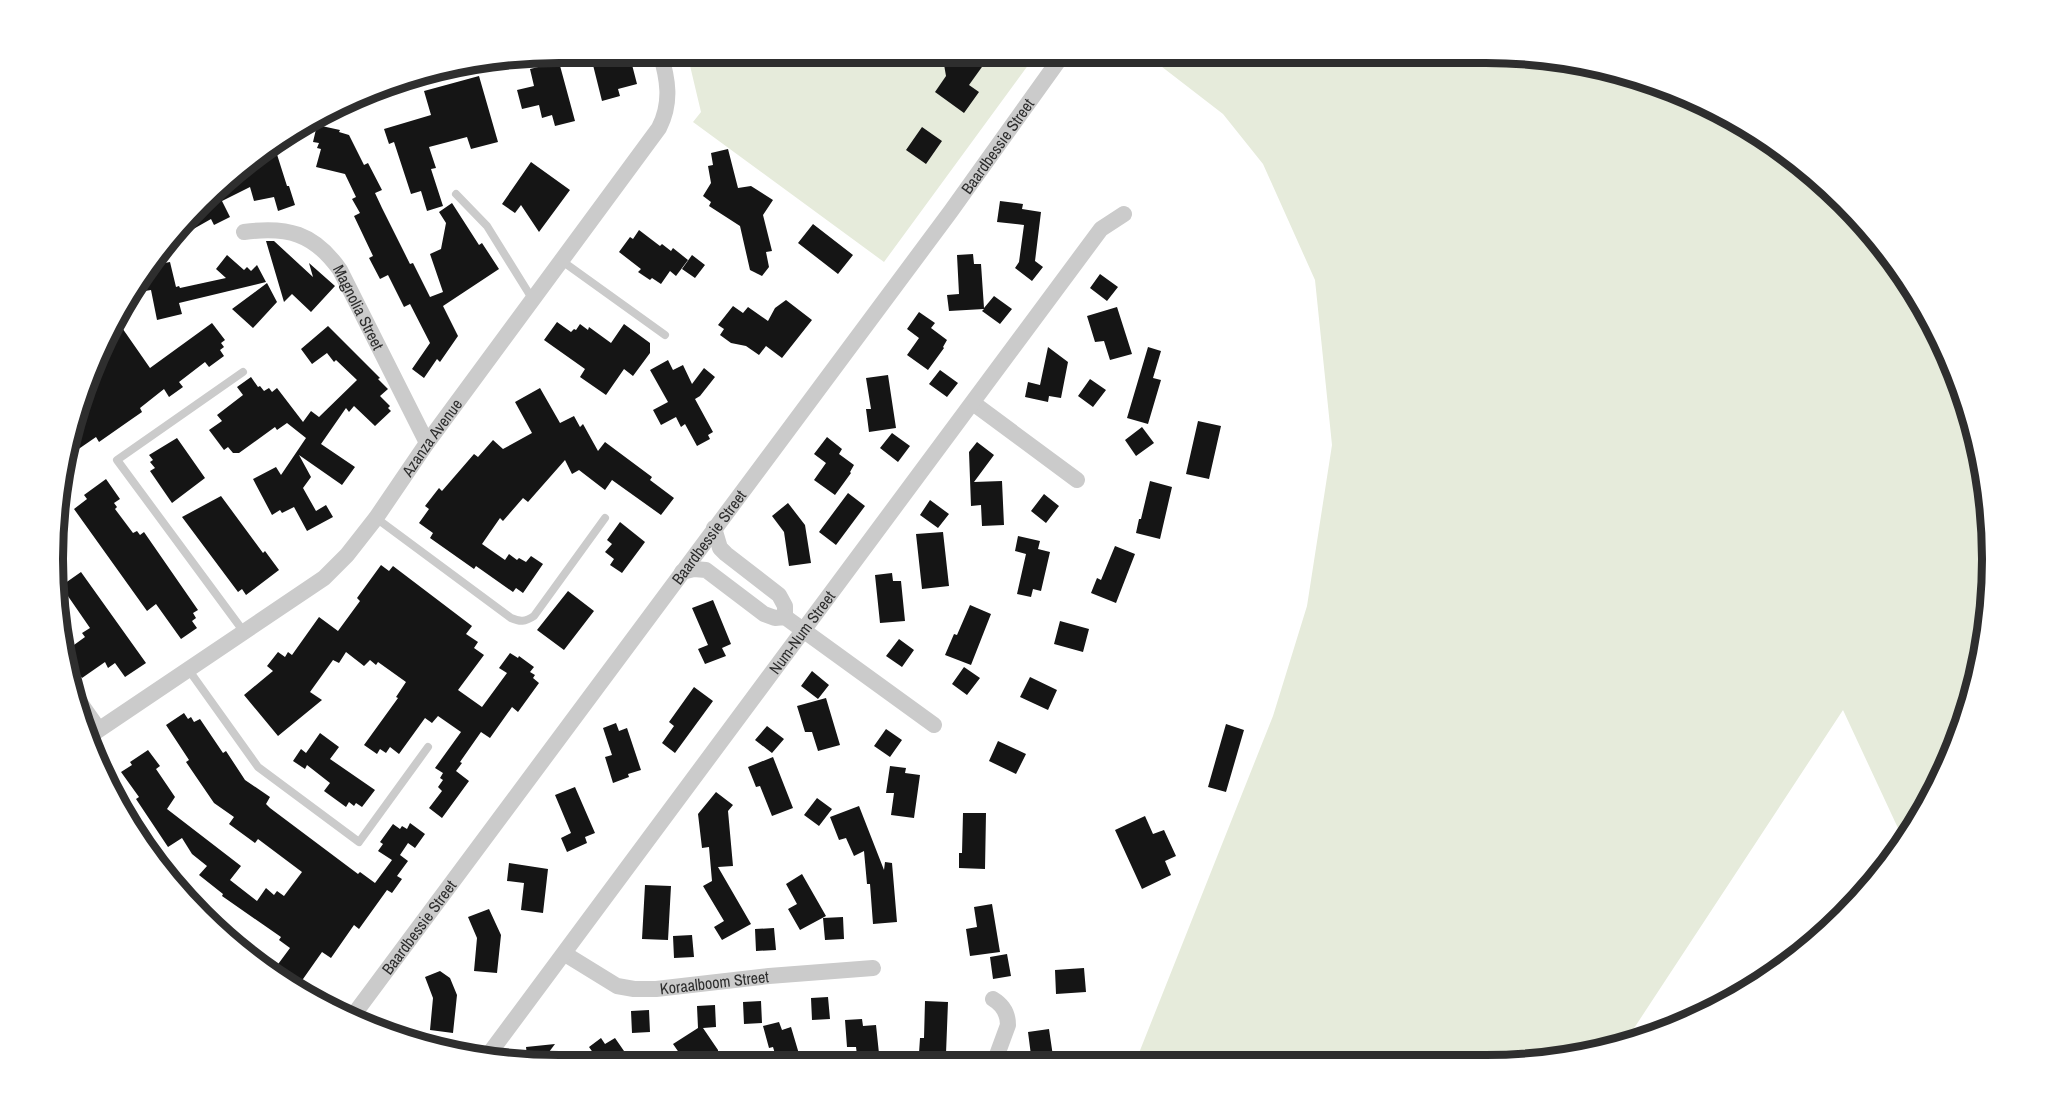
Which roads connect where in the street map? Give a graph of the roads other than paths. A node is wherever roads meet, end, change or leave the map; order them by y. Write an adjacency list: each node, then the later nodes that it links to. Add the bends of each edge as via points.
1 (662, 63): 6 (street, Azanza Avenue, via 668,98 666,115 645,150)
2 (1057, 63): 15 (street, Baardbessie Street)
3 (456, 194): 7 (lane, via 487,226)
4 (1124, 214): 10 (street, Num-Num Street, via 1101,229)
5 (244, 232): 11 (street, Magnolia Street, via 287,231 304,235 330,256)
6 (562, 261): 7 (street, Azanza Avenue); 8 (lane)
7 (533, 300): 11 (street, Azanza Avenue)
8 (665, 335)
9 (243, 372): 19 (lane, via 117,459)
10 (973, 403): 12 (street); 18 (street, Num-Num Street)
11 (427, 443): 13 (street, Azanza Avenue)
12 (1077, 480)
13 (376, 518): 14 (lane, via 518,621 534,616); 19 (street, Azanza Avenue, via 324,578)
14 (606, 518)
15 (714, 528): 16 (street, Baardbessie Street); 17 (street, via 726,555 779,595)
16 (682, 572): 17 (street, via 706,570 764,614); 29 (street, Baardbessie Street)
17 (785, 617): 18 (street)
18 (805, 630): 22 (street); 26 (street, Num-Num Street)
19 (244, 632): 20 (street, Azanza Avenue)
20 (187, 669): 23 (street, Azanza Avenue); 25 (lane, via 258,767 359,842)
21 (84, 702): 23 (lane)
22 (934, 725)
23 (102, 727): 24 (street, Azanza Avenue)
24 (94, 732)
25 (428, 747)
26 (565, 954): 27 (street, Koraalboom Street, via 617,986 634,989); 30 (street, Num-Num Street)
27 (873, 969)
28 (993, 999): 31 (street, via 1003,1007 1008,1019)
29 (356, 1011)
30 (492, 1051)
31 (997, 1055)

